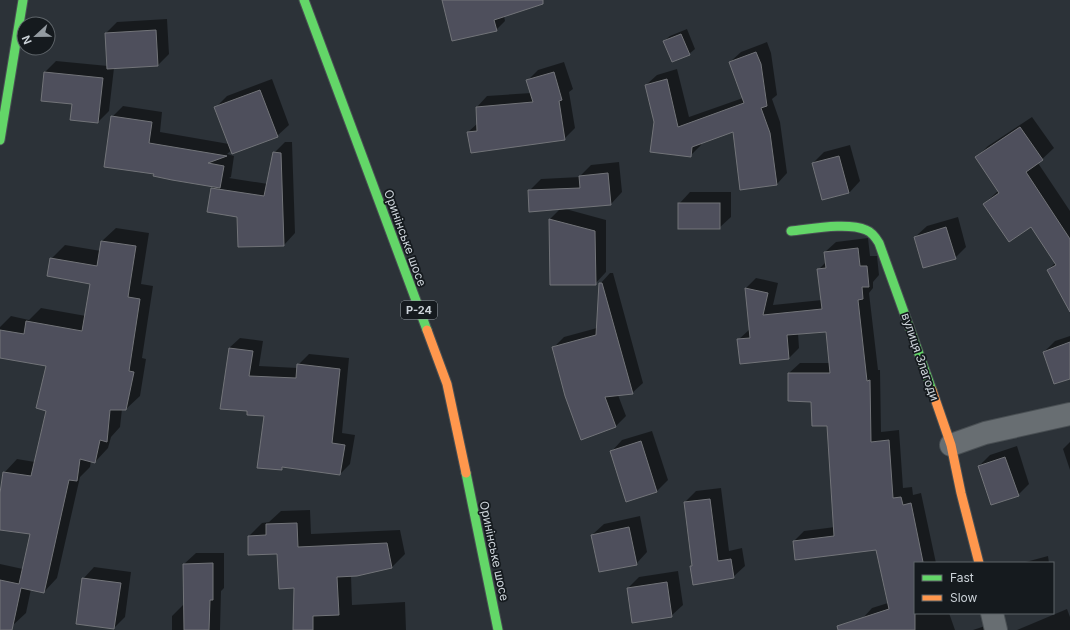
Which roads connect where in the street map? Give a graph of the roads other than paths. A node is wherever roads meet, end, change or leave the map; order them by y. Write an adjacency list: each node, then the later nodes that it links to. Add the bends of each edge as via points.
1 (23, 0): 3 (main road)
2 (304, 0): 9 (main road, Оринінське шосе / Р-24, via 447,384)
3 (0, 140)
4 (791, 232): 6 (main road, вулиця Злагоди, via 854,226 874,236 879,243)
5 (1070, 414): 6 (street, via 985,432)
6 (951, 445): 7 (main road, вулиця Злагоди)
7 (979, 562)
8 (992, 614): 10 (street)
9 (498, 630)
10 (996, 630)

